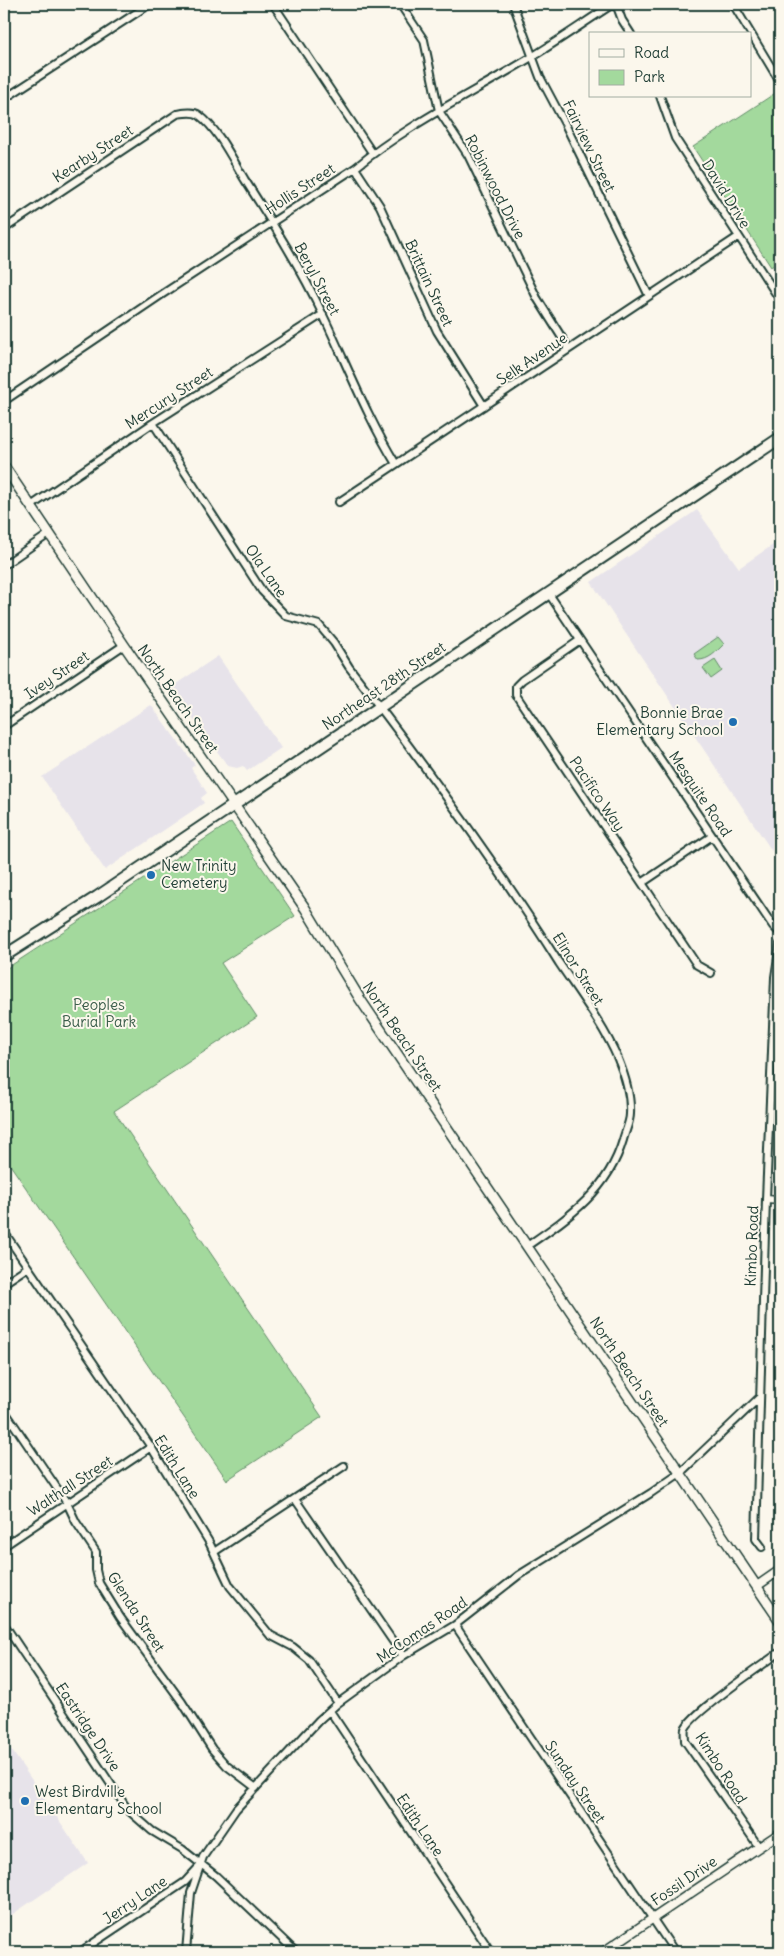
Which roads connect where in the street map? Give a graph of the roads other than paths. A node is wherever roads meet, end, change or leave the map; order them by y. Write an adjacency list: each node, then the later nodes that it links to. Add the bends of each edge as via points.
1 (150, 4): 13 (street)
2 (273, 4): 16 (street)
3 (400, 4): 14 (street, Robinwood Drive, via 424,40)
4 (512, 4): 10 (street, Fairview Street)
5 (614, 4): 7 (street); 10 (street, Hollis Street)
6 (733, 4): 8 (street)
7 (630, 32)
8 (750, 32)
9 (752, 36): 11 (street)
10 (531, 58): 14 (street, Hollis Street); 21 (street, Fairview Street)
11 (780, 82)
12 (661, 98): 20 (street, David Drive, via 675,138)
13 (4, 99)
14 (439, 111): 16 (street, Hollis Street); 24 (street, Robinwood Drive, via 468,155 537,298)
15 (200, 116): 18 (street, Beryl Street); 19 (street, Kearby Street, via 188,112 177,114)
16 (372, 154): 17 (street, Hollis Street)
17 (355, 168): 18 (street, Hollis Street); 26 (street, Brittain Street, via 380,206 437,331)
18 (272, 222): 23 (street, Beryl Street); 25 (street, Hollis Street)
19 (4, 229)
20 (738, 237): 21 (street, Selk Avenue); 22 (street, David Drive)
21 (649, 296): 24 (street, Selk Avenue)
22 (780, 300)
23 (323, 314): 27 (street, Mercury Street); 29 (street, Beryl Street, via 378,436)
24 (569, 350): 26 (street, Selk Avenue)
25 (4, 401)
26 (484, 406): 29 (street, Selk Avenue)
27 (152, 423): 32 (street, Mercury Street); 38 (street, Ola Lane, via 262,591 286,616 319,625)
28 (780, 438): 35 (main road, Northeast 28th Street)
29 (396, 464): 31 (street, Selk Avenue)
30 (4, 466): 32 (main road, North Beach Street)
31 (339, 502)
32 (31, 506): 33 (main road, North Beach Street)
33 (49, 534): 34 (street); 37 (main road, North Beach Street)
34 (4, 565)
35 (549, 594): 36 (street, Mesquite Road); 38 (main road, Northeast 28th Street)
36 (580, 640): 41 (street, Mesquite Road); 42 (street, Pacifico Way, via 522,680 516,686 516,694)
37 (124, 645): 39 (street, Ivey Street); 40 (main road, North Beach Street)
38 (380, 707): 40 (main road, Northeast 28th Street); 51 (street, Elinor Street, via 536,925 618,1059 628,1090 630,1116 610,1171 582,1205)
39 (4, 726)
40 (235, 804): 45 (main road, Northeast 28th Street); 51 (main road, North Beach Street, via 305,908 360,999)
41 (712, 836): 42 (street); 43 (street, Mesquite Road)
42 (642, 884): 47 (street, Pacifico Way, via 697,965)
43 (780, 934)
44 (780, 944): 46 (street, Kimbo Road)
45 (4, 956)
46 (778, 969): 48 (street, Kimbo Road)
47 (711, 972)
48 (766, 1199): 49 (street); 54 (street, Kimbo Road)
49 (780, 1200)
50 (4, 1232): 52 (street, Edith Lane)
51 (527, 1246): 58 (main road, North Beach Street)
52 (28, 1267): 53 (street); 56 (street, Edith Lane)
53 (4, 1283)
54 (760, 1396): 58 (street, McComas Road); 62 (street, Kimbo Road, via 756,1539)
55 (4, 1410): 60 (street, Glenda Street)
56 (151, 1447): 60 (street, Walthall Street); 63 (street, Edith Lane)
57 (344, 1466): 59 (street)
58 (680, 1473): 65 (main road, North Beach Street); 68 (street, McComas Road, via 519,1575)
59 (295, 1499): 63 (street); 70 (street)
60 (67, 1503): 61 (street, Walthall Street); 73 (street, Glenda Street, via 96,1552 99,1583 120,1617 182,1702 212,1750)
61 (4, 1546)
62 (762, 1548)
63 (214, 1552): 71 (street, Edith Lane, via 230,1586 256,1619 270,1635 309,1660)
64 (780, 1570): 65 (street)
65 (757, 1586): 66 (main road, North Beach Street)
66 (780, 1621)
67 (4, 1624): 76 (street, Eastridge Drive, via 128,1810)
68 (455, 1625): 70 (street, McComas Road); 77 (street, Sunday Street)
69 (780, 1652): 75 (street, Kimbo Road, via 703,1710 685,1730 685,1741)
70 (403, 1656): 71 (street, McComas Road)
71 (338, 1703): 72 (street, McComas Road)
72 (330, 1711): 73 (street, McComas Road); 81 (street, Edith Lane)
73 (256, 1788): 76 (street, McComas Road, via 236,1809)
74 (780, 1833): 75 (street, Fossil Drive)
75 (759, 1847): 77 (street, Fossil Drive)
76 (200, 1865): 78 (street, Jerry Lane, via 185,1882); 79 (street, McComas Road, via 191,1893); 80 (street, Eastridge Drive, via 216,1876)
77 (652, 1919): 82 (street, Fossil Drive); 83 (street, Sunday Street)
78 (80, 1952)
79 (186, 1952)
80 (296, 1952)
81 (491, 1952)
82 (603, 1952)
83 (675, 1952)

